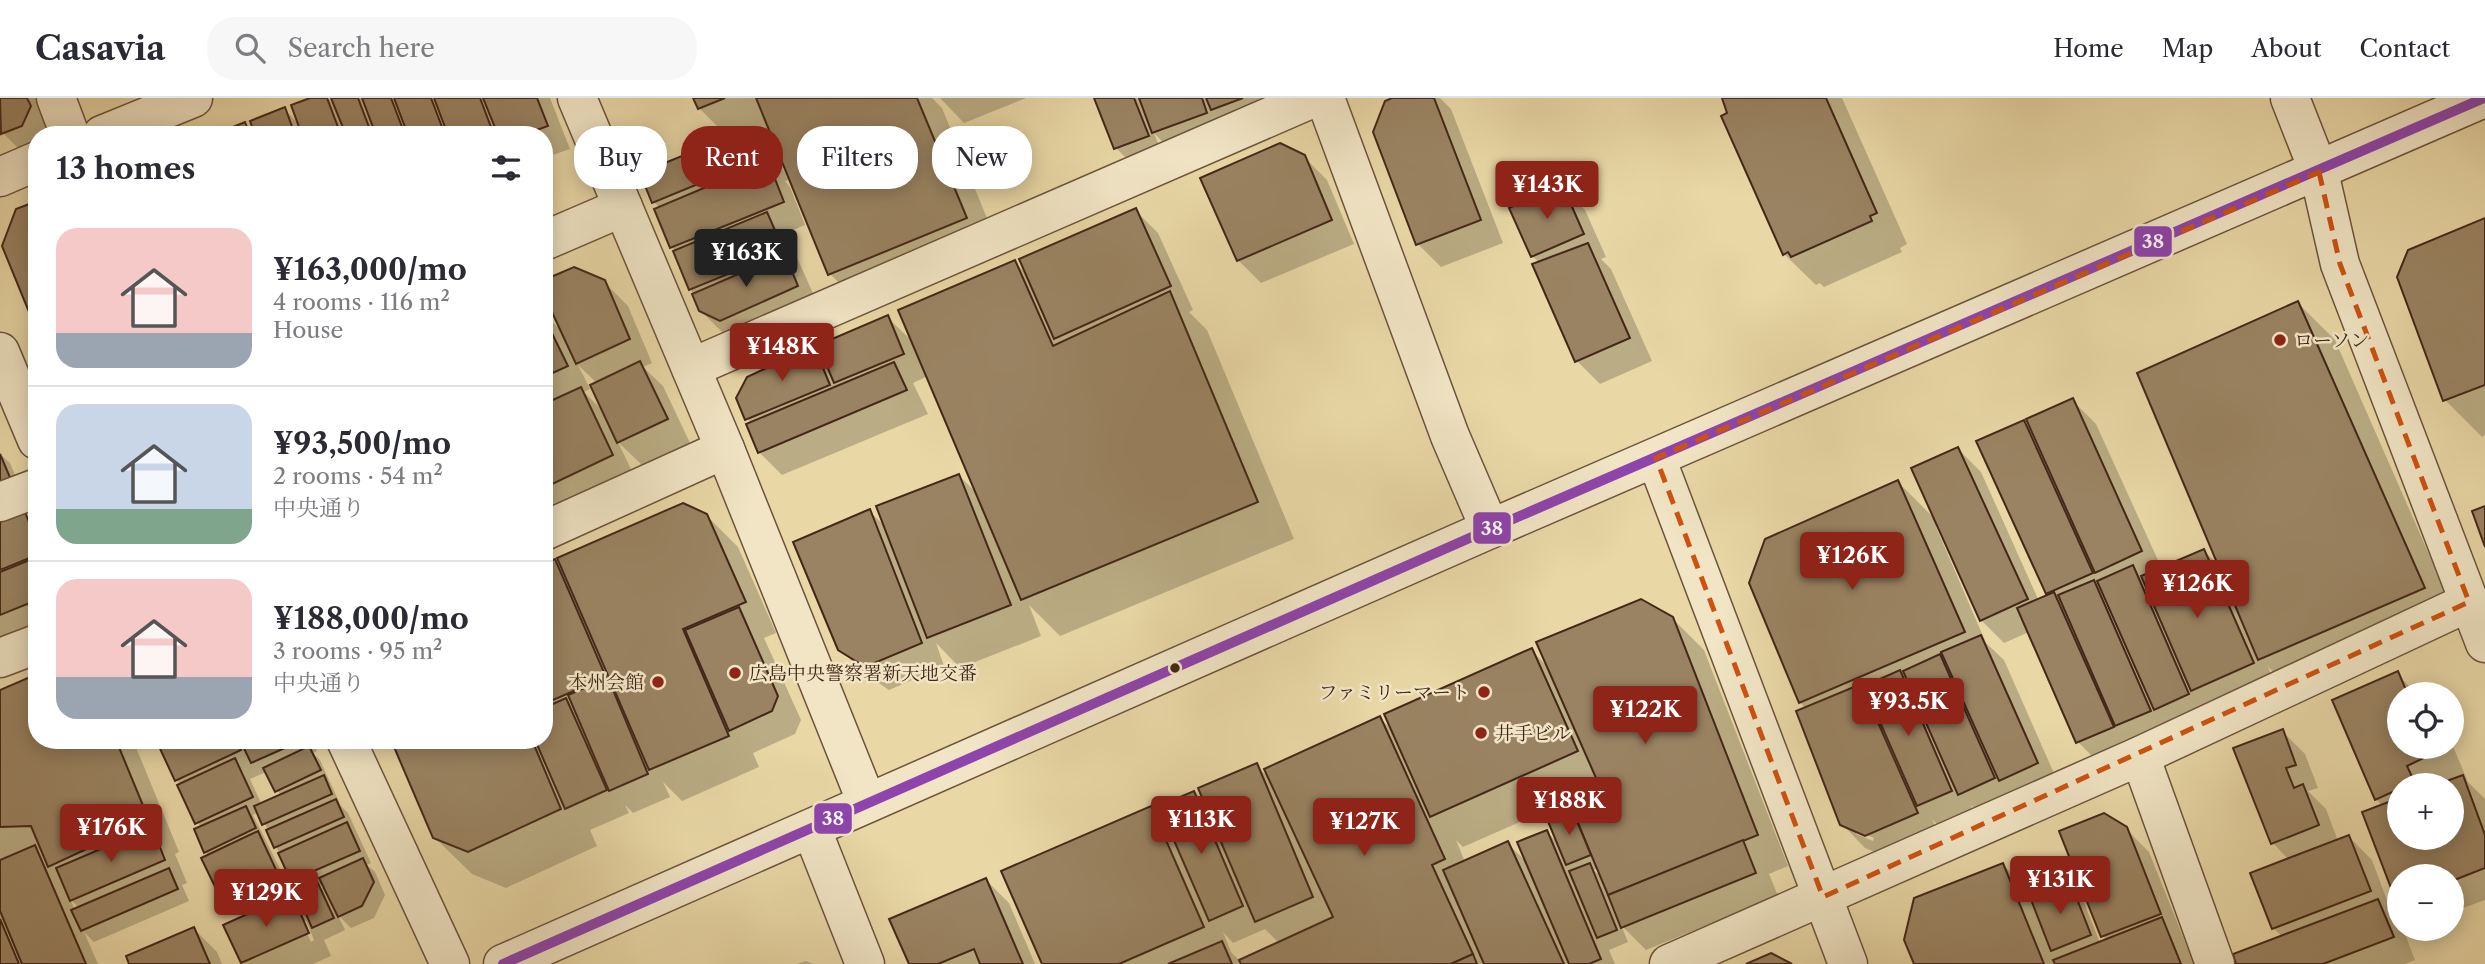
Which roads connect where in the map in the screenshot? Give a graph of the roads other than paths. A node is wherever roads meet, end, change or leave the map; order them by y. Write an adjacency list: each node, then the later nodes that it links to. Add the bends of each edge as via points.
1 (56, 98): 8 (street)
2 (193, 98): 9 (street)
3 (577, 98): 13 (street)
4 (1313, 98): 16 (street)
5 (1325, 98): 23 (street, via 1450,436)
6 (2290, 98): 11 (street)
7 (2484, 98): 11 (street)
8 (67, 126)
9 (124, 126)
10 (28, 166): 12 (street)
11 (2319, 172): 19 (street); 24 (street, via 2340,264)
12 (0, 177)
13 (623, 207): 14 (street); 16 (street)
14 (553, 238)
15 (0, 352): 17 (street)
16 (691, 368): 18 (street)
17 (28, 419)
18 (725, 449): 22 (street); 30 (street)
19 (1656, 458): 23 (street); 32 (street)
20 (28, 491): 21 (street)
21 (0, 502)
22 (553, 527)
23 (1490, 529): 30 (street)
24 (2469, 602): 25 (street); 29 (street)
25 (2485, 643)
26 (28, 647): 27 (street)
27 (0, 658)
28 (350, 749): 33 (street)
29 (2140, 756): 32 (street); 38 (street)
30 (867, 803): 31 (street)
31 (812, 830): 34 (street); 35 (street)
32 (1823, 897): 36 (street); 37 (street)
33 (450, 964)
34 (503, 964)
35 (864, 964)
36 (1669, 964)
37 (1848, 964)
38 (2215, 964)

